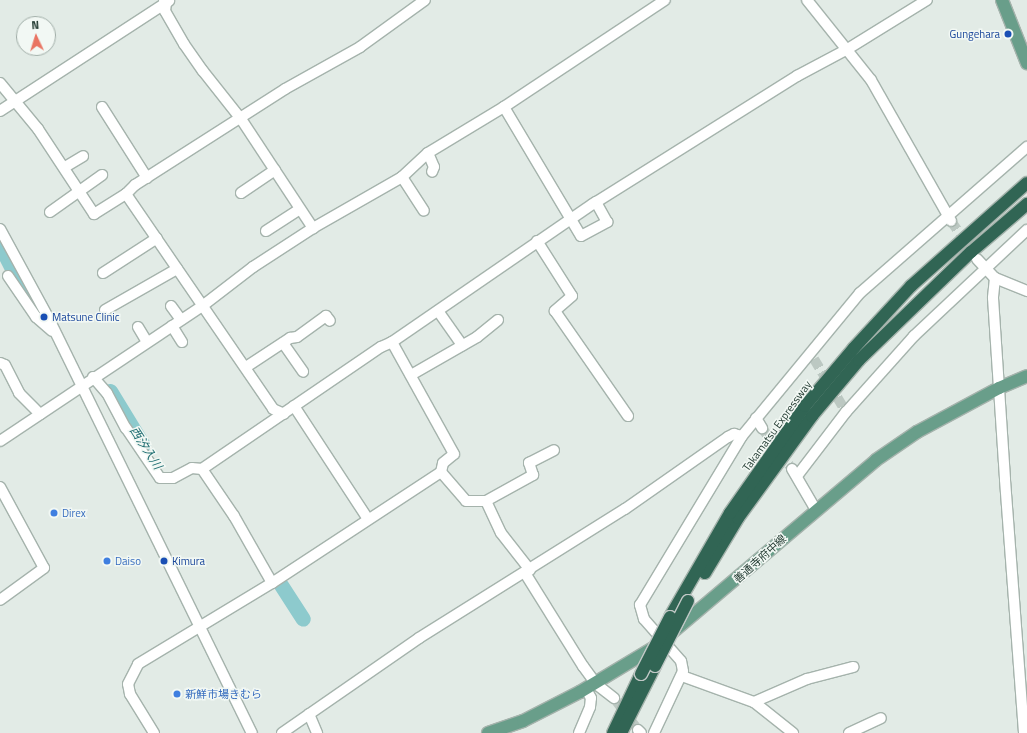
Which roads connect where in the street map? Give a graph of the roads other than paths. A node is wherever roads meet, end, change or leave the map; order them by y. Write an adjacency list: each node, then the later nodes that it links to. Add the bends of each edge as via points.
1 (425, 0): 14 (street, via 360,47 334,60)
2 (665, 0): 12 (street)
3 (807, 0): 7 (street)
4 (926, 0): 7 (street)
5 (1002, 0): 8 (main road)
6 (167, 1): 10 (street); 14 (street, via 165,11 184,44)
7 (846, 50): 28 (street, via 797,76); 33 (street, via 871,80)
8 (1027, 63)
9 (0, 83): 10 (street)
10 (17, 101): 13 (street); 18 (street)
11 (102, 107): 23 (street, via 113,134)
12 (504, 107): 16 (street); 34 (street)
13 (0, 111)
14 (241, 119): 19 (street); 23 (street)
15 (1027, 147): 33 (street)
16 (428, 153): 20 (street, via 434,167); 22 (street)
17 (83, 156): 18 (street)
18 (65, 167): 25 (street)
19 (275, 170): 26 (street); 30 (street)
20 (432, 172)
21 (102, 175): 25 (street)
22 (402, 177): 31 (street); 35 (street)
23 (147, 178): 27 (street)
24 (1027, 183): 104 (highway, Takamatsu Expressway, bridge, via 911,286 805,406 730,513 670,618)
25 (79, 190): 27 (street, via 94,214); 32 (street, via 74,197)
26 (241, 193)
27 (126, 194): 39 (street)
28 (596, 202): 34 (street); 34 (street, via 607,222 581,236)
29 (1027, 204): 105 (highway, Takamatsu Expressway, bridge, via 971,252 859,360 812,416 738,518 688,602)
30 (300, 209): 35 (street); 38 (street)
31 (424, 211)
32 (50, 212)
33 (949, 218): 74 (street, via 860,293 812,356)
34 (570, 219): 40 (street)
35 (313, 228): 49 (street, via 253,267)
36 (0, 229): 44 (street)
37 (1027, 230): 42 (street)
38 (266, 231)
39 (157, 238): 43 (street); 45 (street)
40 (537, 240): 51 (street); 73 (street, via 572,296 555,311)
41 (977, 259): 42 (street)
42 (984, 267): 46 (street); 83 (street, via 845,409 794,472)
43 (177, 269): 49 (street); 50 (street)
44 (11, 273): 56 (street); 56 (street, via 36,317)
45 (103, 273)
46 (995, 278): 47 (street); 69 (street, via 993,298)
47 (1027, 291)
48 (171, 306): 54 (street)
49 (202, 307): 54 (street); 63 (street)
50 (104, 310)
51 (438, 311): 60 (street); 61 (street)
52 (498, 320): 61 (street)
53 (330, 321): 59 (street, via 326,316 297,337)
54 (177, 323): 57 (street); 58 (street)
55 (138, 327): 57 (street)
56 (57, 335): 68 (street)
57 (147, 342): 67 (street)
58 (182, 342)
59 (283, 342): 63 (street); 64 (street)
60 (392, 342): 65 (street); 70 (street)
61 (462, 345): 65 (street)
62 (0, 363): 71 (street, via 5,365 19,394)
63 (246, 367): 72 (street, via 272,409)
64 (303, 372)
65 (411, 375): 80 (street, via 454,454 443,463)
66 (1027, 376): 69 (main road, 善通寺府中線)
67 (93, 377): 68 (street); 79 (street, via 107,393 130,434 160,478 173,478 192,468)
68 (81, 385): 71 (street); 88 (street)
69 (999, 388): 83 (main road, 善通寺府中線, via 917,432 876,460); 97 (street)
70 (294, 406): 72 (street); 84 (street, via 338,469)
71 (40, 414): 76 (street)
72 (284, 414): 79 (street)
73 (628, 416)
74 (756, 418): 75 (street); 77 (street)
75 (762, 428)
76 (2, 436)
77 (742, 436): 85 (street, via 734,434 728,437 625,509); 89 (street, via 640,605 644,619)
78 (554, 450): 82 (street, via 529,463 533,475)
79 (202, 469): 86 (street, via 234,516)
80 (440, 472): 82 (street, via 466,500); 84 (street)
81 (0, 487): 87 (street, via 44,568)
82 (486, 501): 85 (street, via 501,533)
83 (816, 510): 89 (main road, 善通寺府中線)
84 (368, 519): 86 (street)
85 (527, 572): 92 (street); 95 (street, via 419,638)
86 (272, 583): 88 (street)
87 (0, 600)
88 (200, 627): 98 (street, via 147,656 130,675 130,694); 99 (street)
89 (664, 641): 91 (street, via 681,661); 92 (main road, 善通寺府中線)
90 (853, 667): 94 (street, via 807,679)
91 (682, 676): 94 (street); 106 (street)
92 (591, 686): 93 (street); 102 (main road, 善通寺府中線, via 523,721); 103 (street, via 590,708)
93 (614, 698)
94 (754, 702): 107 (street)
95 (309, 714): 100 (street); 101 (street)
96 (881, 718): 108 (street)
97 (1025, 726)
98 (154, 733)
99 (252, 733)
100 (282, 733)
101 (318, 733)
102 (488, 733)
103 (579, 733)
104 (612, 733)
105 (621, 733)
106 (654, 733)
107 (793, 733)
108 (849, 733)

